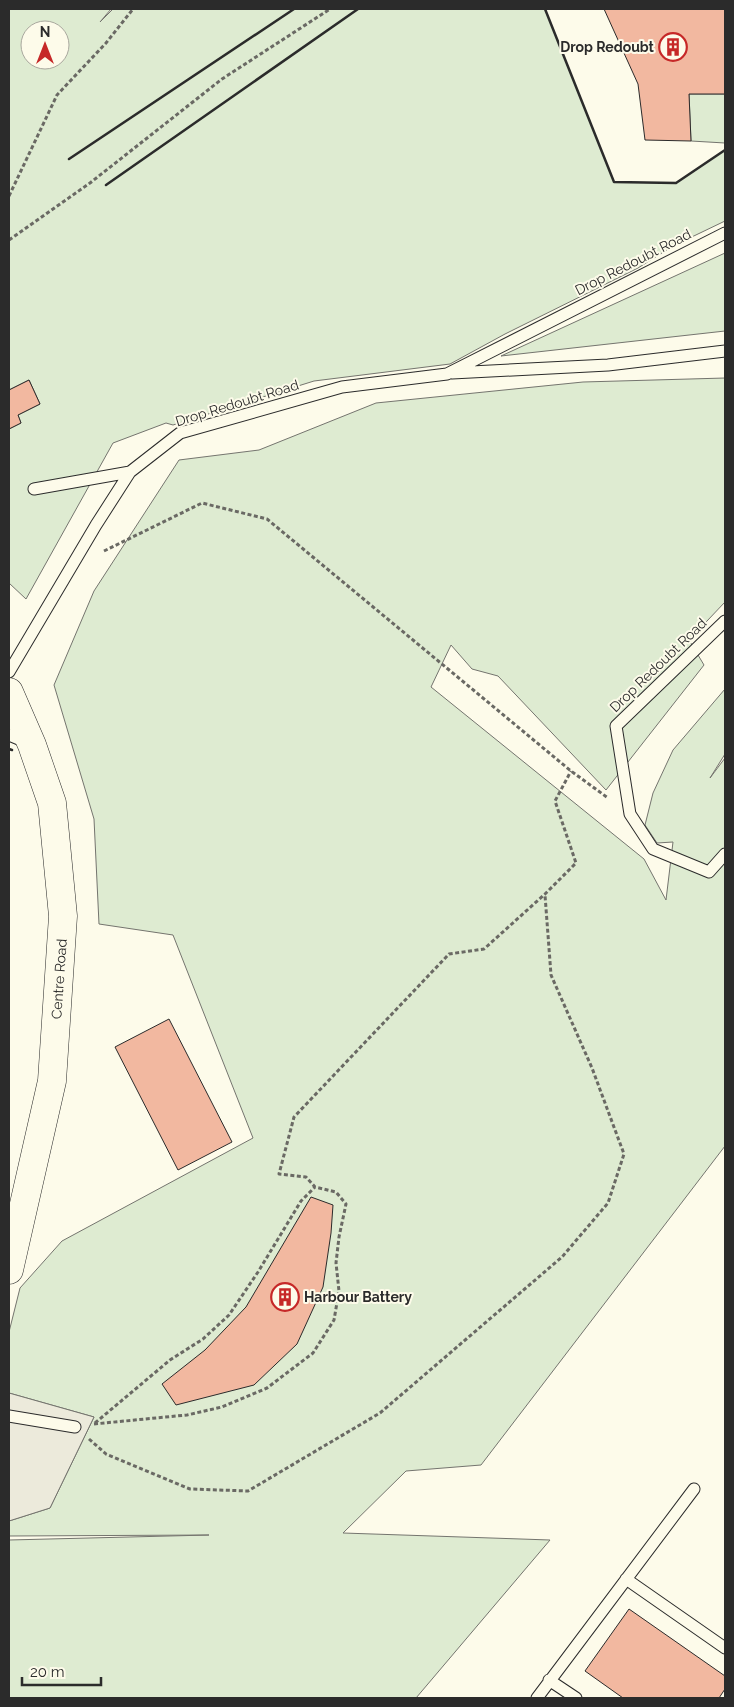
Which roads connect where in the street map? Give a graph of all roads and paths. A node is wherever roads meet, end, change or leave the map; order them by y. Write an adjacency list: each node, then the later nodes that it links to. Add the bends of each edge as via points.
1 (133, 9): 3 (path, via 57,95)
2 (330, 9): 5 (path, via 222,79 90,183)
3 (9, 196)
4 (725, 233): 7 (lane, Drop Redoubt Road)
5 (9, 240)
6 (725, 351): 7 (lane, Drop Redoubt Road, via 608,365)
7 (447, 374): 8 (lane, Drop Redoubt Road, via 342,387 180,433)
8 (130, 472): 9 (lane); 10 (lane, Drop Redoubt Road)
9 (34, 489)
10 (72, 566): 12 (lane, Drop Redoubt Road); 15 (path, via 202,503 267,519)
11 (725, 621): 16 (lane, Drop Redoubt Road, via 616,726)
12 (9, 672)
13 (9, 692): 14 (street, Centre Road)
14 (20, 740): 20 (street, Centre Road, via 52,803 63,916 52,1081)
15 (571, 771): 16 (path); 18 (path, via 556,801 576,863)
16 (630, 814): 17 (lane, Drop Redoubt Road, via 654,849 663,853 709,872)
17 (725, 854)
18 (545, 894): 19 (path, via 484,950 449,954 294,1118 279,1174 306,1177); 22 (path, via 551,974 592,1068 624,1154 608,1203 562,1257 380,1413 248,1491 190,1489 106,1454)
19 (315, 1187): 19 (path, via 301,1201 229,1315 94,1424 187,1415 222,1407 268,1388 312,1353 334,1320 338,1291 338,1237 346,1204 336,1192)
20 (9, 1270)
21 (9, 1416): 22 (lane)
22 (75, 1426)
23 (694, 1488): 24 (lane)
24 (626, 1579): 25 (lane); 26 (lane)
25 (725, 1648)
26 (549, 1680): 27 (lane); 28 (lane)
27 (537, 1698)
28 (576, 1698)

